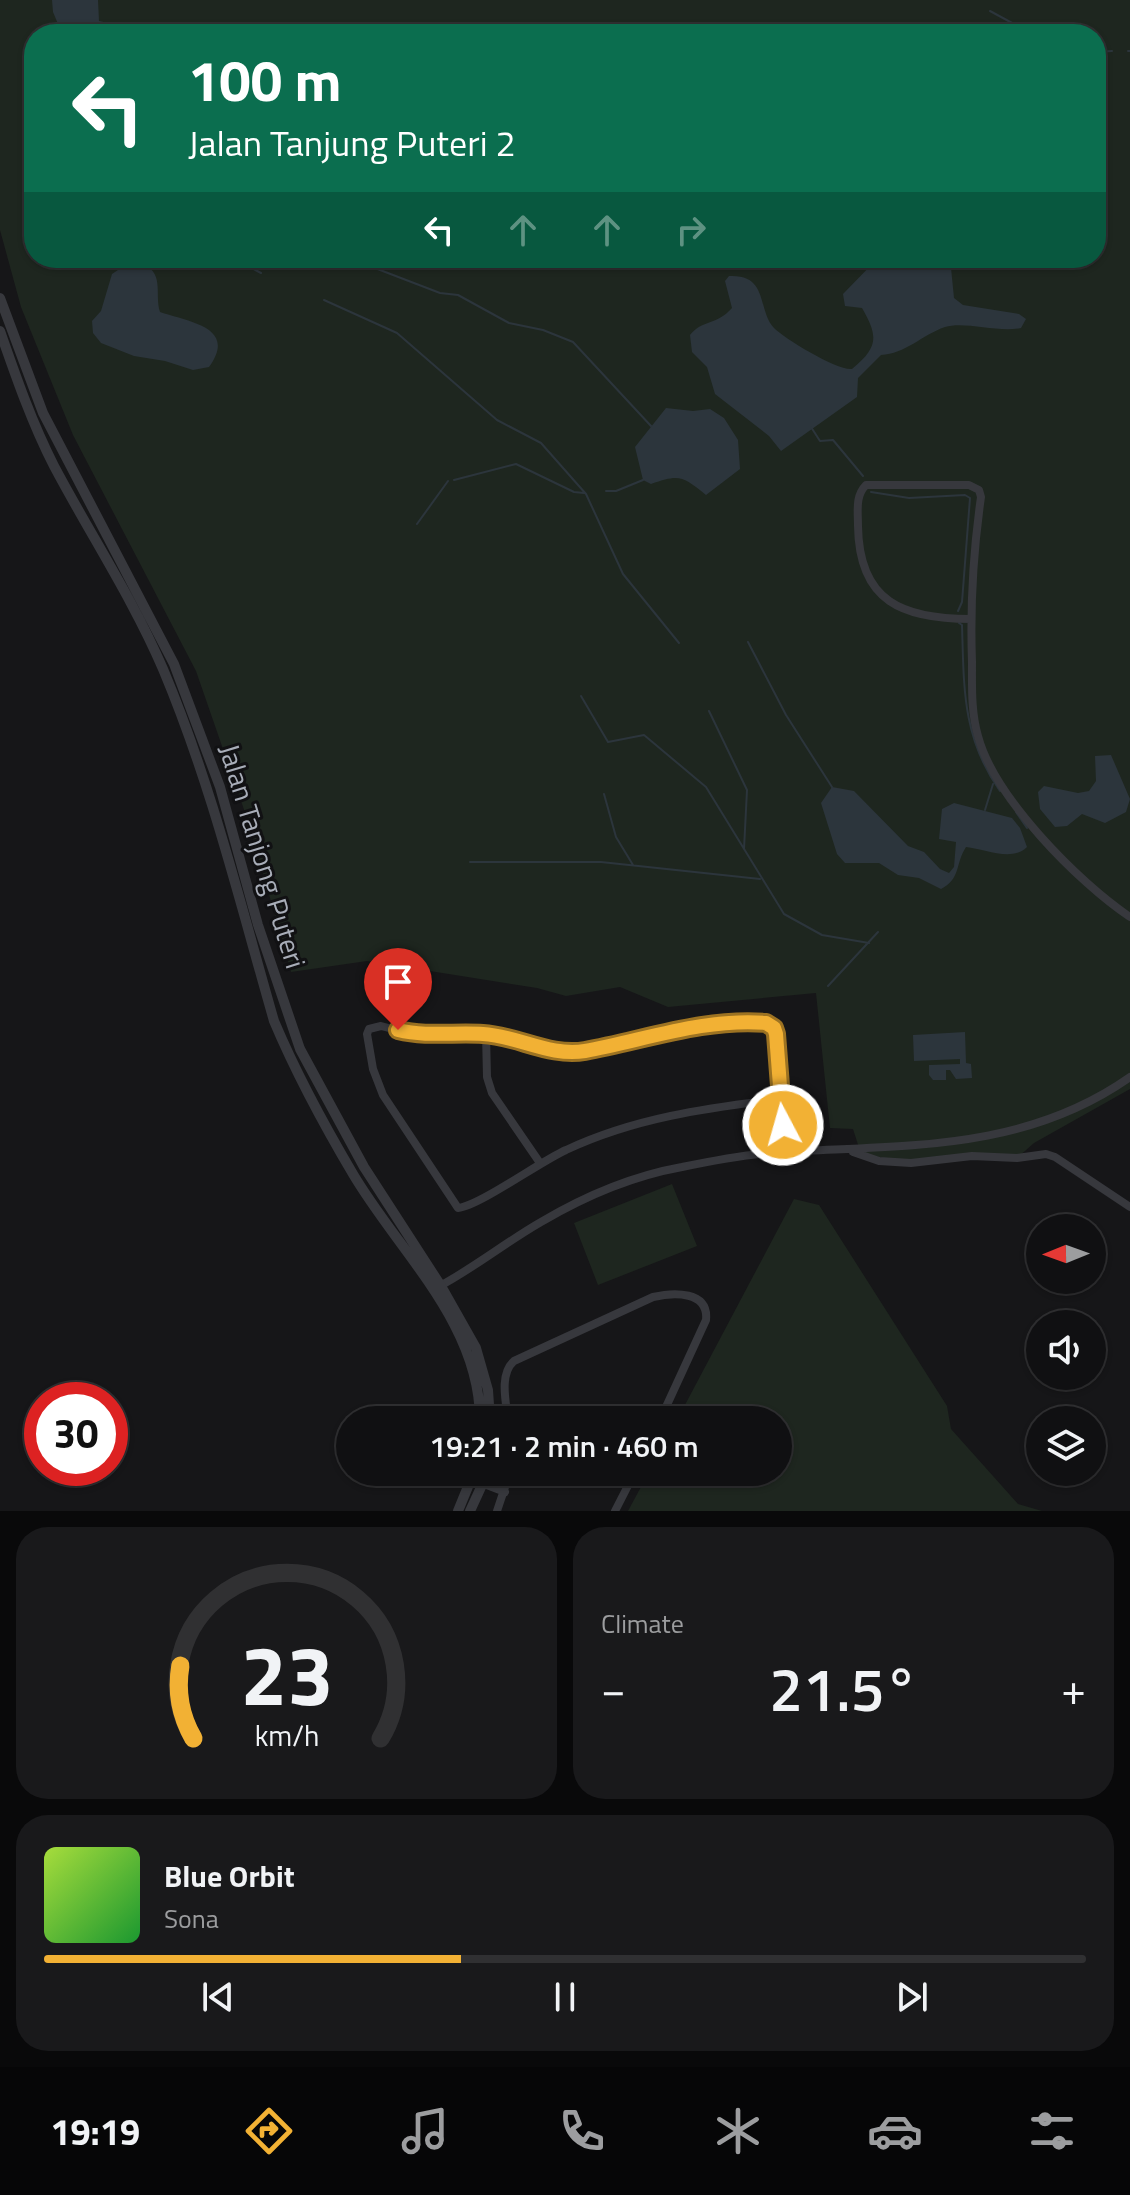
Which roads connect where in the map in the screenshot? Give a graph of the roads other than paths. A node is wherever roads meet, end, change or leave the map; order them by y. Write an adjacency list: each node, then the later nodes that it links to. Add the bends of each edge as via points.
1 (0, 298): 3 (street, Jalan Tanjong Puteri)
2 (0, 331): 4 (street, Jalan Tanjong Puteri)
3 (43, 413): 4 (street); 14 (street, Jalan Tanjong Puteri, via 174,664 220,787 300,1049)
4 (32, 418): 14 (street, Jalan Tanjong Puteri, via 148,637 182,715 288,1054 353,1174)
5 (971, 619): 5 (street, via 979,490 969,485 866,485 858,495 859,556 876,587 915,614); 6 (street, via 973,709 989,763 1035,829 1076,874)
6 (1130, 917)
7 (486, 1034): 9 (street, via 580,1051 668,1031 766,1023 776,1034); 12 (street, via 492,1093); 12 (street, via 416,1035 381,1026 369,1029 367,1041 383,1095 455,1207 467,1207)
8 (1130, 1077): 11 (street, via 1048,1121 1008,1132)
9 (780, 1099): 10 (street); 12 (street, via 659,1117)
10 (786, 1151): 11 (street); 14 (street, via 680,1167 599,1192)
11 (844, 1151): 13 (street, via 911,1163 1046,1154)
12 (540, 1163)
13 (1130, 1207)
14 (437, 1287): 15 (street, Jalan Tanjong Puteri, via 476,1348); 16 (street, Jalan Tanjong Puteri, via 469,1355)
15 (488, 1390): 16 (street, via 482,1392); 17 (street, Jalan Tanjong Puteri)
16 (480, 1403)
17 (489, 1406)
18 (507, 1406): 19 (street, via 505,1382 514,1361 653,1297 691,1296 706,1307 706,1320)
19 (666, 1406)
20 (468, 1486): 26 (street)
21 (482, 1486): 27 (street)
22 (497, 1486): 25 (street)
23 (506, 1486): 25 (street)
24 (628, 1486): 29 (street)
25 (505, 1492): 28 (street)
26 (458, 1511)
27 (470, 1511)
28 (497, 1511)
29 (615, 1511)

